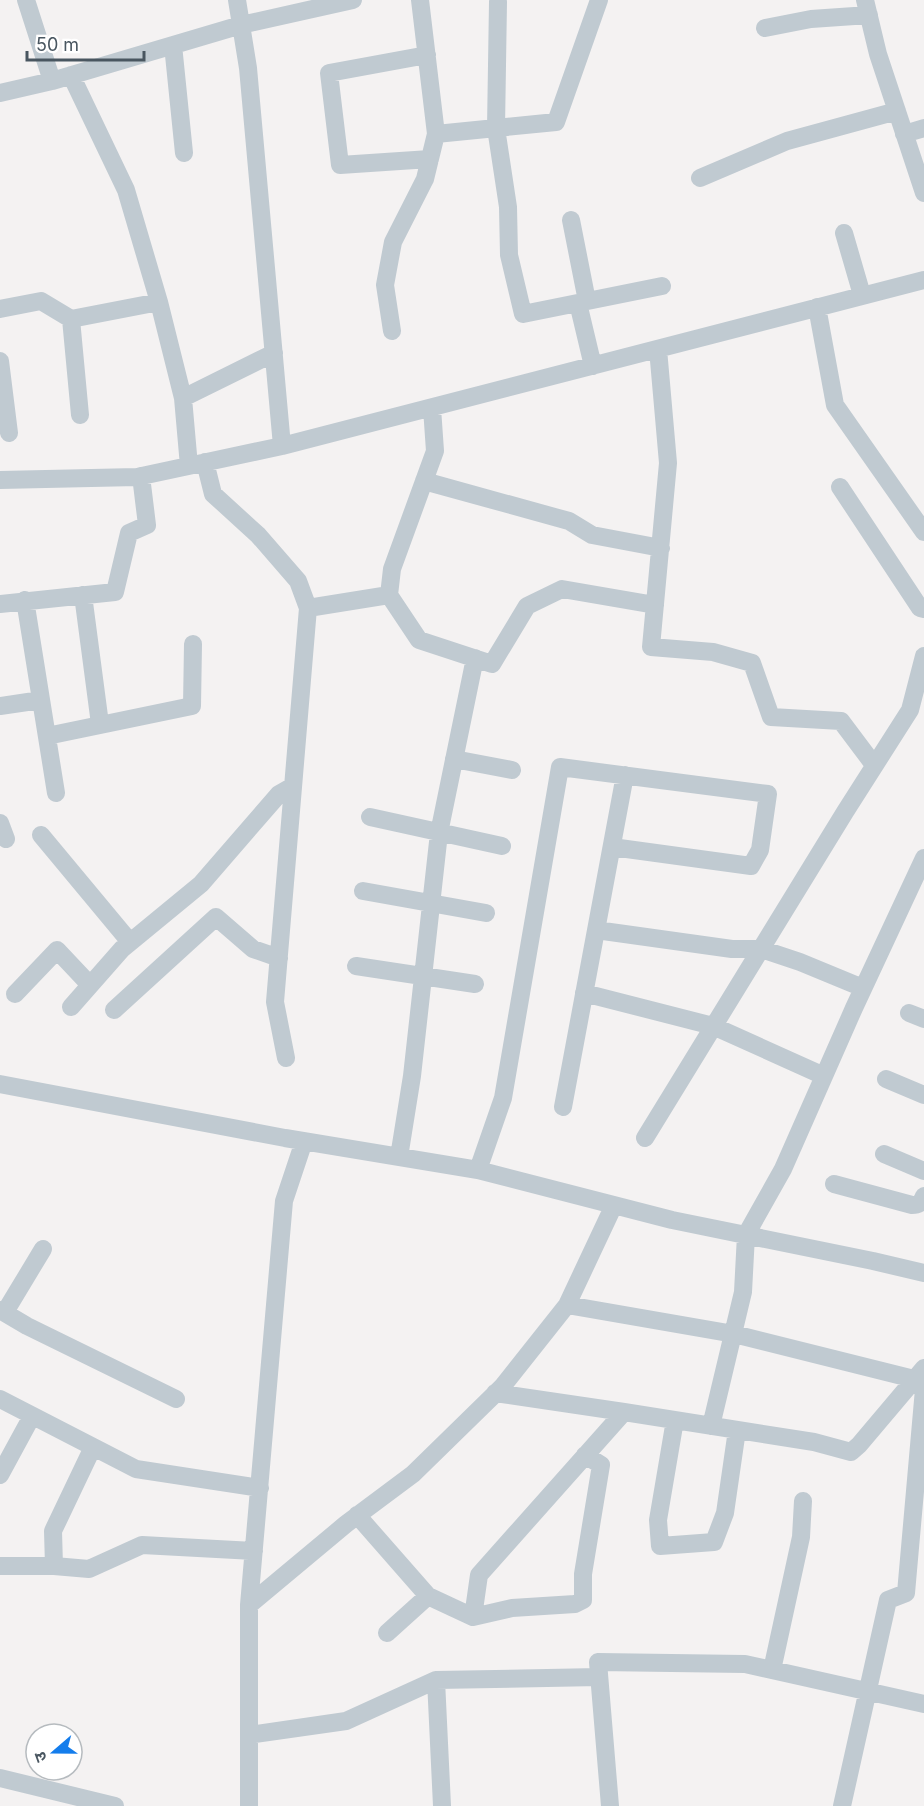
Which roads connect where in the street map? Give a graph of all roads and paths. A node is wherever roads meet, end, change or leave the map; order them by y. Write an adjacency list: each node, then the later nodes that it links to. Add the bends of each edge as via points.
1 (26, 0): 13 (street)
2 (237, 0): 8 (street)
3 (353, 0): 8 (street)
4 (420, 0): 11 (street)
5 (599, 0): 16 (street, via 556,122)
6 (498, 2): 16 (street)
7 (867, 8): 9 (street); 15 (street)
8 (241, 26): 10 (street); 36 (street)
9 (765, 28)
10 (173, 45): 12 (street); 20 (street)
11 (427, 56): 18 (street); 21 (street, via 328,73 340,165)
12 (71, 75): 13 (street); 29 (street, via 126,190)
13 (52, 81): 14 (street)
14 (0, 93)
15 (897, 111): 19 (street); 22 (street, via 787,141)
16 (496, 128): 18 (street); 30 (street, via 508,207 509,255 523,314)
17 (924, 128): 19 (street)
18 (436, 134): 21 (street)
19 (904, 134): 23 (street)
20 (184, 153)
21 (430, 159): 34 (street, via 425,179 393,242 385,285)
22 (700, 178)
23 (924, 193)
24 (571, 220): 30 (street)
25 (844, 233): 28 (street)
26 (924, 280): 28 (street)
27 (662, 286): 30 (street)
28 (862, 295): 31 (street)
29 (159, 302): 33 (street); 39 (street)
30 (582, 302): 38 (street)
31 (817, 307): 35 (street); 49 (street, via 835,405)
32 (0, 309): 33 (street, via 42,301)
33 (71, 319): 41 (street)
34 (392, 331)
35 (658, 349): 38 (street); 50 (street, via 668,462)
36 (274, 353): 39 (street); 43 (street)
37 (0, 361): 42 (street)
38 (593, 366): 40 (street)
39 (183, 398): 44 (street)
40 (432, 408): 43 (street); 47 (street, via 435,451)
41 (80, 416)
42 (9, 433)
43 (282, 446): 44 (street)
44 (197, 464): 45 (street); 56 (street, via 213,494 258,535 298,581)
45 (141, 476): 46 (street); 51 (street, via 147,525 129,533 115,592)
46 (0, 480)
47 (424, 482): 50 (street, via 569,521 592,536); 52 (street, via 392,569)
48 (840, 487): 57 (street, via 920,609)
49 (924, 532)
50 (661, 548): 55 (street)
51 (83, 595): 53 (street); 63 (street)
52 (389, 595): 56 (street); 60 (street, via 418,640)
53 (25, 600): 54 (street); 61 (street)
54 (0, 604)
55 (655, 605): 60 (street, via 562,589 527,606 492,664); 66 (street, via 651,647 713,652 752,663 771,717 841,721)
56 (308, 608): 69 (street)
57 (924, 609)
58 (193, 644): 63 (street, via 192,706)
59 (924, 656): 66 (street, via 910,710)
60 (475, 658): 65 (street)
61 (41, 700): 62 (street); 64 (street)
62 (0, 706)
63 (100, 724): 64 (street)
64 (47, 736): 70 (street)
65 (454, 759): 67 (street); 72 (street)
66 (874, 765): 83 (street)
67 (512, 770)
68 (625, 776): 75 (street); 75 (street, via 768,794 760,850 751,866); 105 (street, via 560,767 503,1098)
69 (293, 786): 82 (street, via 279,794 201,884); 84 (street)
70 (56, 793)
71 (370, 817): 72 (street)
72 (439, 833): 74 (street); 79 (street)
73 (41, 835): 82 (street)
74 (502, 846)
75 (612, 847): 81 (street)
76 (924, 858): 78 (street)
77 (363, 891): 79 (street)
78 (915, 894): 89 (street)
79 (431, 903): 80 (street); 86 (street)
80 (486, 913)
81 (596, 930): 83 (street, via 732,949); 90 (street)
82 (130, 942): 88 (street)
83 (761, 949): 89 (street); 94 (street)
84 (279, 958): 93 (street, via 253,949 216,917); 95 (street, via 275,1002)
85 (356, 966): 86 (street)
86 (423, 976): 87 (street); 104 (street)
87 (475, 984)
88 (90, 985): 91 (street, via 57,950); 92 (street)
89 (863, 988): 96 (street)
90 (584, 993): 94 (street); 100 (street)
91 (15, 994)
92 (71, 1007)
93 (114, 1010)
94 (713, 1026): 96 (street); 101 (street)
95 (286, 1058)
96 (824, 1076): 110 (street, via 783,1169)
97 (885, 1079): 99 (street)
98 (0, 1084): 102 (street)
99 (924, 1095)
100 (563, 1107)
101 (645, 1138)
102 (304, 1141): 104 (street); 129 (street, via 284,1201)
103 (884, 1154): 106 (street)
104 (399, 1157): 105 (street)
105 (478, 1170): 109 (street)
106 (924, 1171)
107 (834, 1184): 108 (street, via 912,1205)
108 (924, 1196)
109 (614, 1205): 110 (street); 113 (street)
110 (746, 1235): 112 (street); 115 (street)
111 (44, 1249): 114 (street)
112 (924, 1273)
113 (567, 1305): 115 (street); 117 (street)
114 (2, 1311): 119 (street)
115 (734, 1334): 116 (street); 123 (street)
116 (921, 1379): 124 (street, via 850,1452); 127 (street)
117 (495, 1393): 120 (street); 131 (street, via 413,1474)
118 (0, 1399): 121 (street)
119 (176, 1399)
120 (624, 1412): 122 (street); 126 (street)
121 (32, 1416): 125 (street); 128 (street)
122 (675, 1420): 123 (street); 124 (street, via 658,1521 660,1546 714,1542 725,1513)
123 (711, 1426): 124 (street)
124 (737, 1430)
125 (93, 1447): 129 (street, via 136,1469); 134 (street, via 52,1531)
126 (585, 1455): 137 (street, via 479,1575); 137 (street, via 601,1465 583,1574 583,1600)
127 (921, 1467): 142 (street, via 906,1593 888,1600)
128 (0, 1474)
129 (260, 1488): 132 (street)
130 (803, 1501): 139 (street, via 801,1537)
131 (357, 1515): 135 (street); 136 (street)
132 (254, 1551): 134 (street, via 142,1545 89,1569); 136 (street)
133 (0, 1566): 134 (street)
134 (54, 1566)
135 (428, 1596): 137 (street); 138 (street)
136 (249, 1605): 144 (street)
137 (473, 1617)
138 (387, 1633)
139 (772, 1670): 140 (street, via 745,1664 598,1662); 142 (street)
140 (599, 1677): 141 (street); 150 (street)
141 (436, 1680): 144 (street, via 346,1721); 149 (street)
142 (868, 1691): 143 (street); 151 (street)
143 (924, 1704)
144 (249, 1735): 148 (street)
145 (0, 1778): 146 (street)
146 (46, 1798): 147 (street)
147 (116, 1806)
148 (249, 1806)
149 (442, 1806)
150 (609, 1806)
151 (842, 1806)

